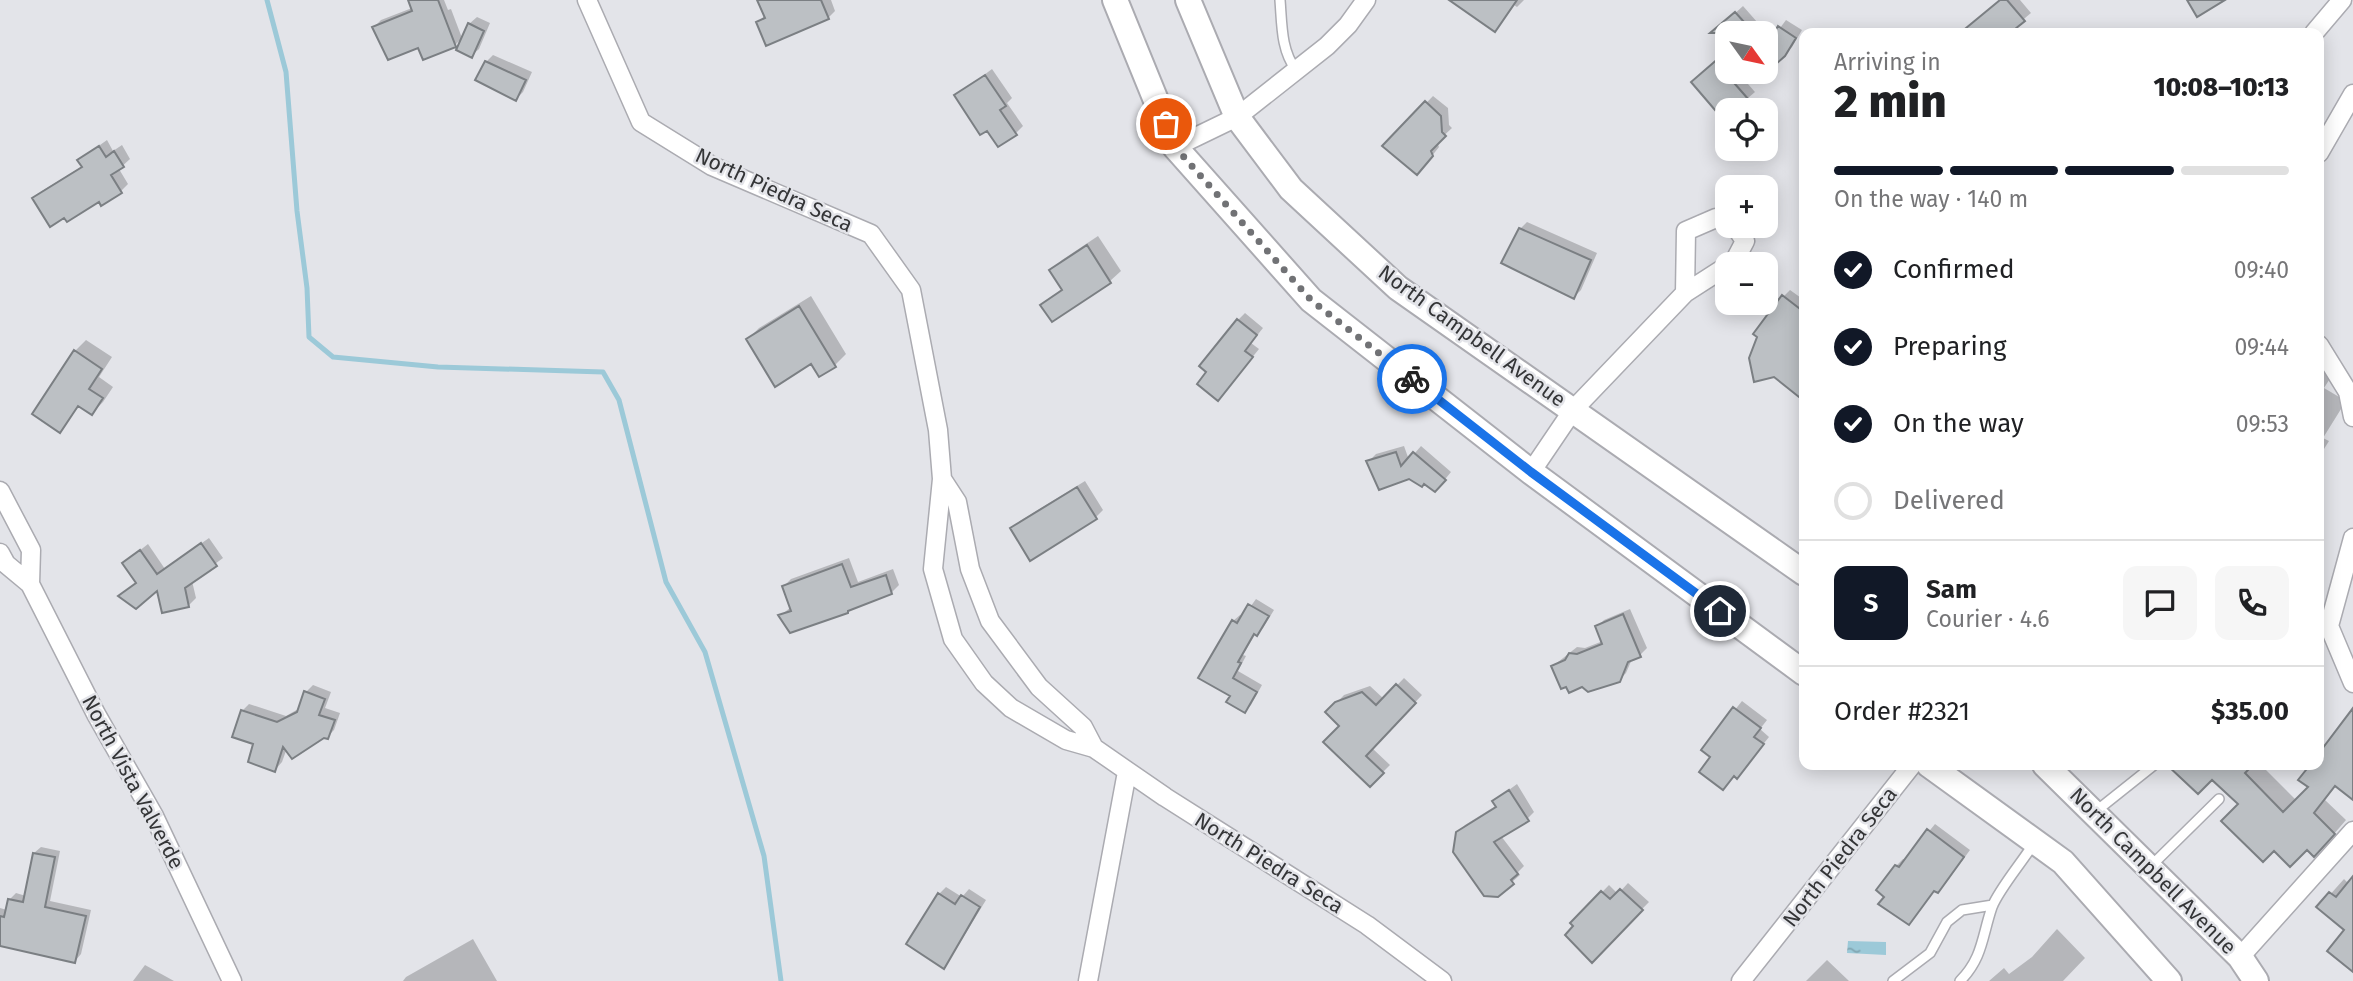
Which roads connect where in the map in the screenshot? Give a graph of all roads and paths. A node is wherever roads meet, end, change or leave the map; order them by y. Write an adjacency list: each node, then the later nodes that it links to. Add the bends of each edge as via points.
1 (587, 0): 20 (street, North Piedra Seca, via 641,122 712,166 871,234 911,290 938,430)
2 (1115, 0): 12 (main road)
3 (1188, 0): 10 (main road, North Campbell Avenue)
4 (1280, 0): 8 (lane, via 1284,47)
5 (1366, 0): 8 (street, via 1348,25)
6 (2342, 0): 7 (street)
7 (2318, 28)
8 (1296, 70): 10 (street)
9 (2353, 94): 11 (street)
10 (1237, 117): 12 (street); 17 (main road, North Campbell Avenue, via 1291,190 1398,288)
11 (2324, 144)
12 (1175, 147): 19 (main road, via 1311,300)
13 (1715, 218): 15 (street, via 1686,231)
14 (1715, 274): 15 (street)
15 (1685, 293): 17 (street)
16 (2324, 353): 18 (street, via 2348,392)
17 (1573, 410): 19 (street); 24 (main road, North Campbell Avenue)
18 (2353, 417)
19 (1531, 472): 26 (main road)
20 (942, 479): 28 (street, North Piedra Seca, via 957,502 970,569 990,621 1039,687 1083,727); 28 (street, North Piedra Seca, via 933,569 953,639 985,683 1011,708 1066,740)
21 (0, 491): 25 (street, North Vista Valverde, via 31,550)
22 (2353, 538): 27 (street, via 2329,625)
23 (0, 553): 25 (street, North Vista Valverde)
24 (1799, 569)
25 (30, 584): 41 (street, North Vista Valverde, via 154,816)
26 (1799, 669)
27 (2353, 683)
28 (1094, 748): 33 (street, North Piedra Seca)
29 (1908, 770): 44 (street, North Piedra Seca)
30 (1936, 770): 37 (main road)
31 (2050, 770): 35 (main road, North Campbell Avenue)
32 (2148, 770): 35 (lane)
33 (1126, 772): 42 (street); 43 (street, North Piedra Seca, via 1367,925)
34 (2219, 799): 38 (lane)
35 (2094, 813): 38 (main road, North Campbell Avenue)
36 (2353, 831): 40 (street)
37 (2035, 842): 39 (lane); 47 (main road, via 2063,862)
38 (2149, 867): 40 (main road, North Campbell Avenue)
39 (1993, 905): 45 (lane, via 1962,910 1947,922 1930,953); 46 (lane, via 1973,968)
40 (2240, 957): 48 (main road, North Campbell Avenue)
41 (232, 981)
42 (1088, 981)
43 (1442, 981)
44 (1741, 981)
45 (1893, 981)
46 (1961, 981)
47 (2169, 981)
48 (2256, 981)

